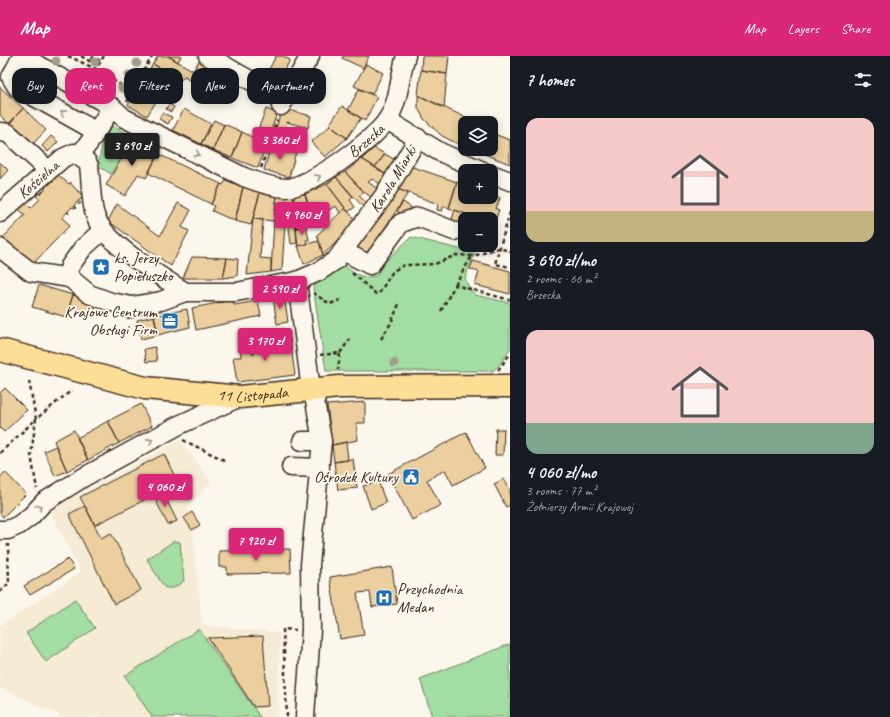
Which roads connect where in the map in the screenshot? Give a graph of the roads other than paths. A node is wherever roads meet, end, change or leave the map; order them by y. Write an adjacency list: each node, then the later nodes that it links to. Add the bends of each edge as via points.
1 (22, 56): 7 (street, Brzeska); 10 (street, one-way to 1, via 17,87 11,72)
2 (208, 56): 6 (street)
3 (310, 56): 5 (street)
4 (403, 58): 8 (street, Brzeska, via 397,97)
5 (303, 68)
6 (247, 78)
7 (120, 110): 8 (street, Brzeska, one-way to 8, via 244,177 286,188 311,180 330,169 366,141); 10 (street)
8 (387, 120): 11 (street)
9 (0, 132): 14 (street, via 8,133)
10 (97, 132): 12 (street)
11 (421, 140): 13 (street); 21 (street, Karola Miarki)
12 (79, 155): 14 (street, Kościelna, via 70,153); 18 (street, via 89,166 94,213)
13 (466, 164)
14 (48, 170): 17 (street, Kościelna)
15 (498, 177): 16 (street)
16 (510, 181)
17 (0, 213)
18 (103, 230): 22 (street, via 70,266); 24 (street, via 136,260)
19 (454, 231): 21 (street, via 418,218 401,223 370,265)
20 (0, 248): 22 (street, via 31,272)
21 (340, 256): 23 (street, Karola Miarki, via 318,272)
22 (70, 278): 24 (street, via 89,294 132,306 161,301)
23 (297, 281): 24 (street, Karola Miarki, via 236,292); 27 (street)
24 (185, 292)
25 (0, 350): 28 (main road, 11 Listopada, via 145,388)
26 (502, 380): 27 (main road, 11 Listopada)
27 (311, 390): 28 (main road, 11 Listopada); 30 (street)
28 (240, 397): 33 (street, one-way to 28, via 8,530 19,525 44,502 84,477 185,422)
29 (302, 441): 30 (street)
30 (322, 441): 32 (street)
31 (291, 467): 32 (street)
32 (320, 468): 34 (street, via 310,565 312,630)
33 (0, 530)
34 (305, 717)

